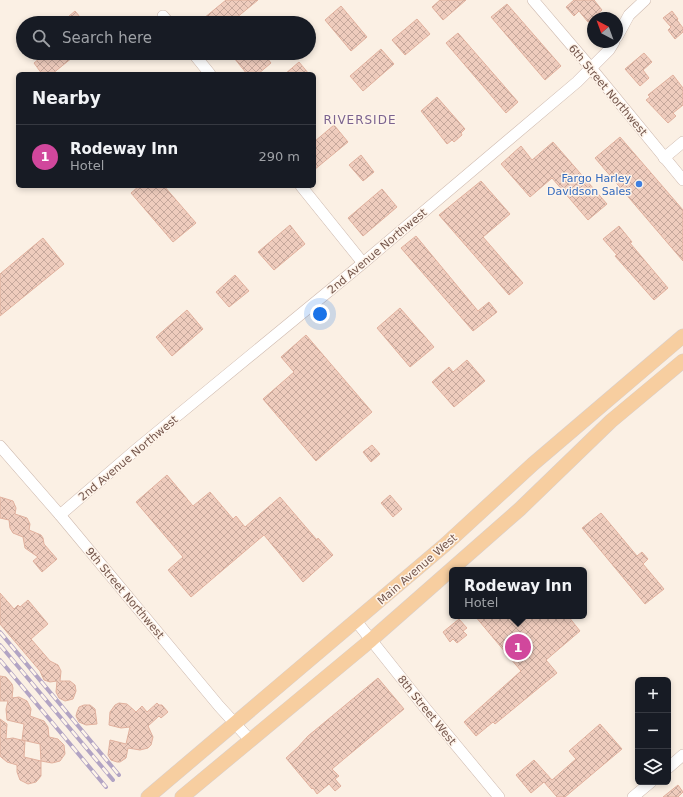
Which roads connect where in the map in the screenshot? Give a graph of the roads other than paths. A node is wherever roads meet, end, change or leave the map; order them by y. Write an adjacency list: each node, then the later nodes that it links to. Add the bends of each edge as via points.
1 (532, 0): 6 (street, 6th Street Northwest)
2 (645, 0): 3 (street, via 629,15)
3 (623, 26)
4 (610, 48): 6 (street, 2nd Avenue Northwest)
5 (199, 60): 7 (street)
6 (591, 68): 9 (street, 6th Street Northwest); 12 (street, 2nd Avenue Northwest)
7 (208, 72)
8 (683, 142): 9 (street)
9 (664, 158): 10 (street, 6th Street Northwest)
10 (683, 180)
11 (303, 188): 12 (street)
12 (363, 263): 16 (street, 2nd Avenue Northwest)
13 (683, 336): 19 (main road, Main Avenue West, via 533,464 446,544)
14 (683, 361): 17 (main road, Main Avenue West, via 611,421 520,509)
15 (0, 446): 16 (street, 9th Street Northwest)
16 (60, 515): 21 (street, 9th Street Northwest)
17 (454, 567)
18 (449, 571): 20 (main road, Main Avenue West)
19 (356, 621): 20 (street, 8th Street West); 21 (main road, Main Avenue West)
20 (371, 640): 22 (main road, Main Avenue West); 28 (street, 8th Street West)
21 (235, 723): 22 (street, 9th Street Northwest); 26 (main road, Main Avenue West)
22 (250, 740): 27 (main road, Main Avenue West)
23 (683, 756): 24 (street)
24 (671, 766)
25 (647, 785): 29 (street)
26 (148, 797)
27 (182, 797)
28 (499, 797)
29 (633, 797)

